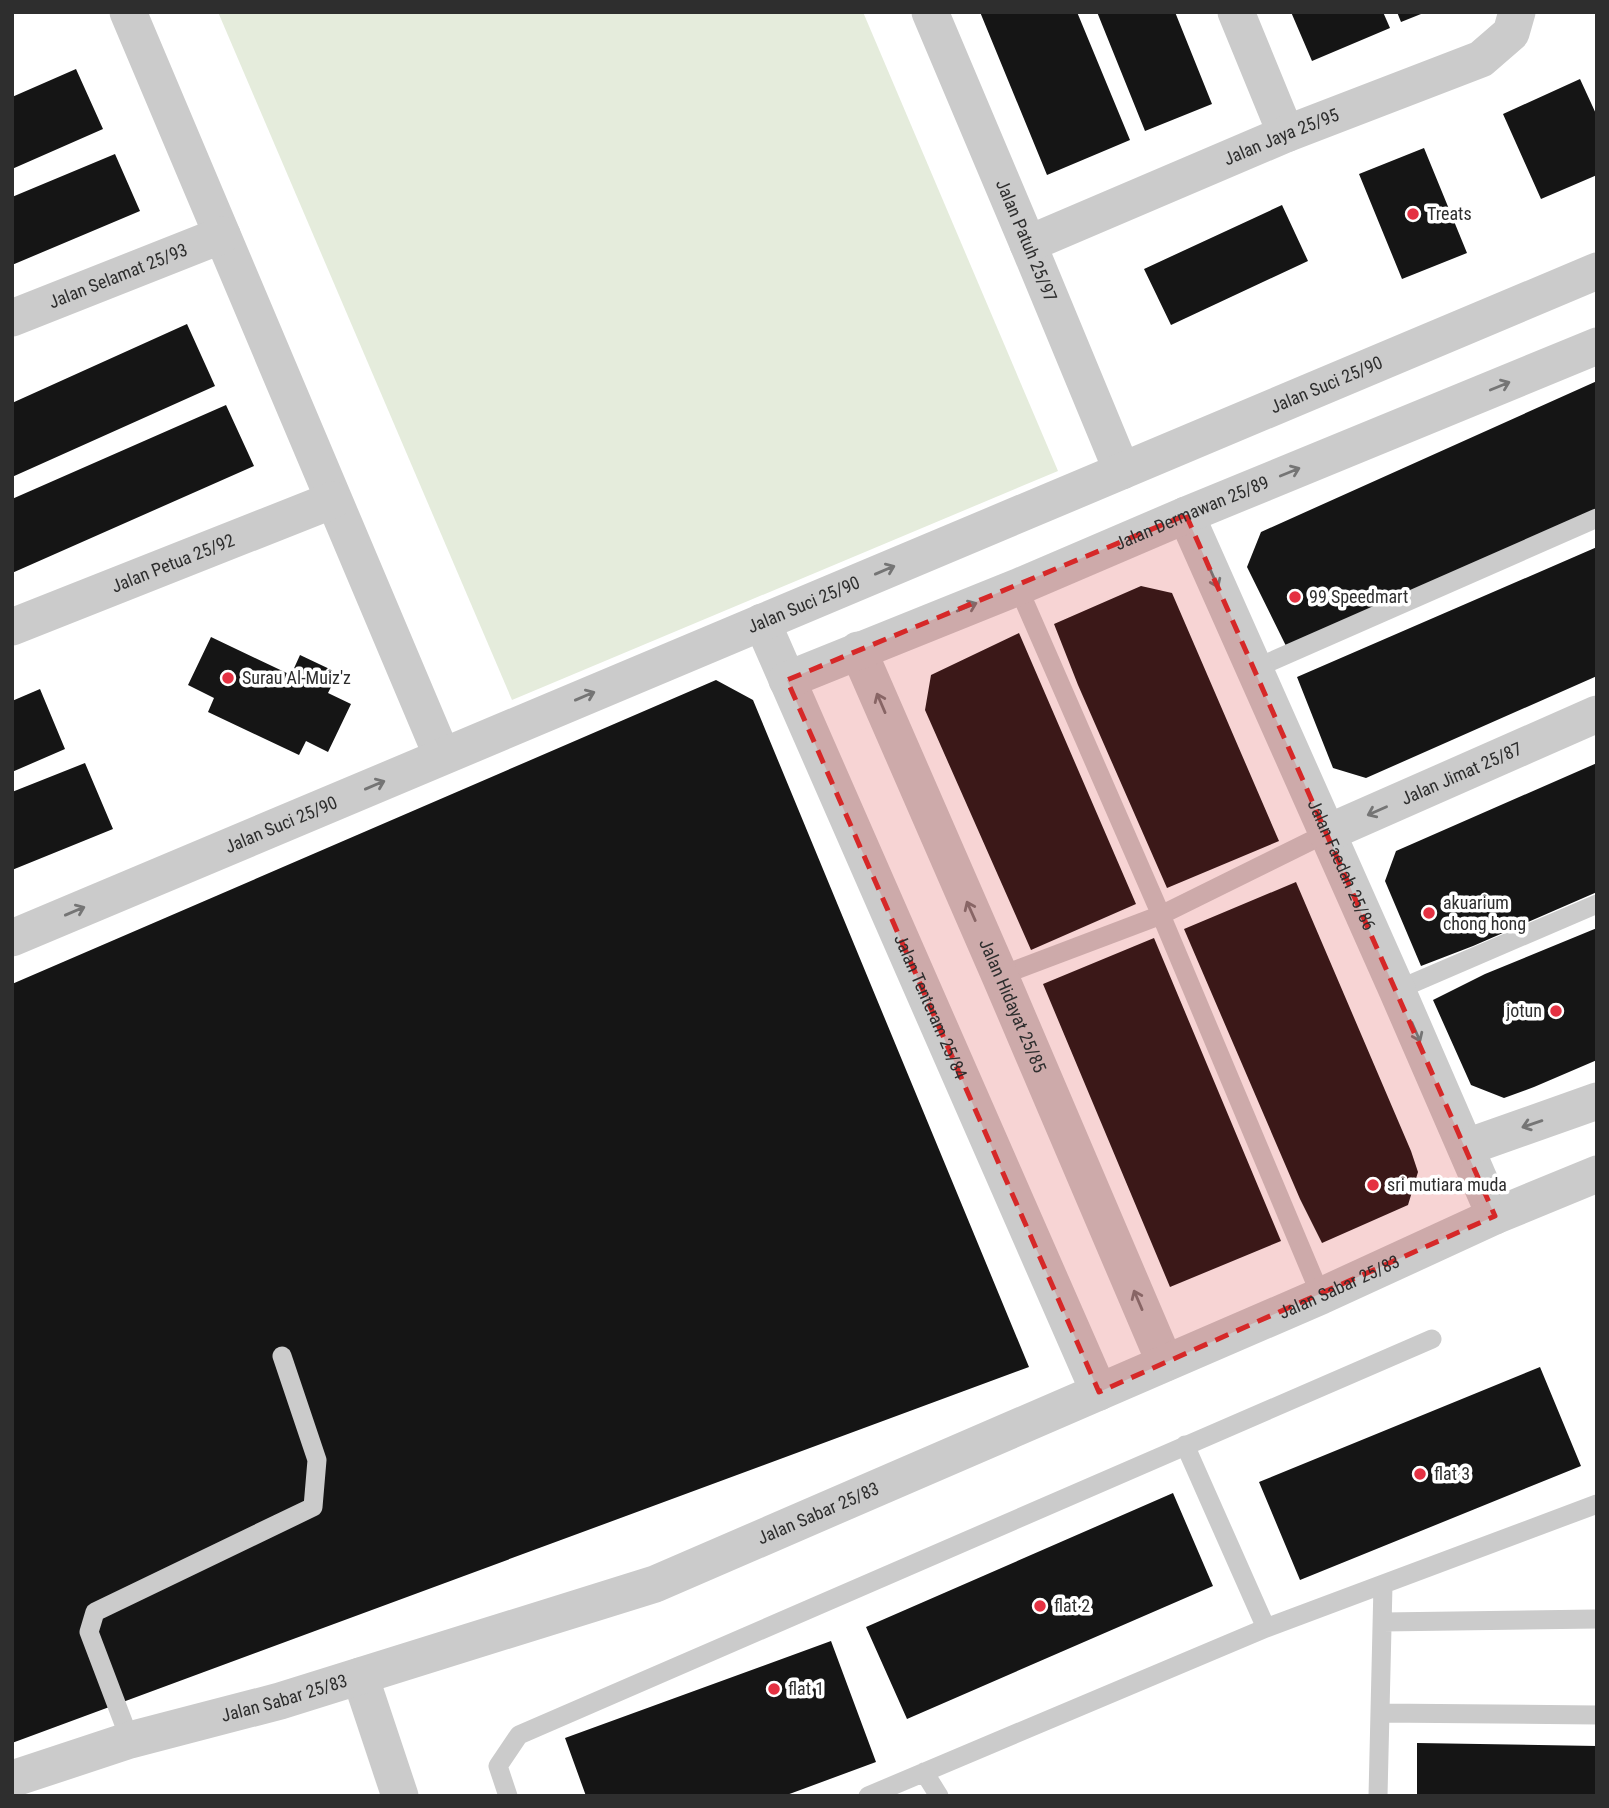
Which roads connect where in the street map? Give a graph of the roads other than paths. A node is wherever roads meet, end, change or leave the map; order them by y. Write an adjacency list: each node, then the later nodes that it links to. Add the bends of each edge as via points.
1 (128, 12): 6 (street)
2 (930, 12): 7 (street, Jalan Patuh 25/97)
3 (1237, 12): 5 (street)
4 (1517, 12): 5 (street, Jalan Jaya 25/95, via 1511,33 1481,59)
5 (1286, 134): 7 (street, Jalan Jaya 25/95)
6 (222, 235): 9 (street, Jalan Selamat 25/93); 12 (street)
7 (1028, 244): 11 (street, Jalan Patuh 25/97)
8 (1597, 271): 11 (street, Jalan Suci 25/90)
9 (12, 318)
10 (1597, 346): 13 (street, Jalan Dermawan 25/89, one-way to 10)
11 (1122, 471): 16 (street, Jalan Suci 25/90, one-way to 11)
12 (334, 500): 17 (street, Jalan Petua 25/92); 22 (street)
13 (1186, 515): 15 (street, Jalan Dermawan 25/89); 19 (street, Jalan Faedah 25/86, one-way to 19)
14 (1597, 519): 19 (lane)
15 (1017, 587): 18 (street, Jalan Dermawan 25/89, one-way to 15); 25 (lane)
16 (762, 622): 20 (street, Jalan Tenteram 25/84); 22 (street, Jalan Suci 25/90, one-way to 16)
17 (12, 627)
18 (858, 650): 20 (street, Jalan Dermawan 25/89); 27 (street, Jalan Hidayat 25/85, one-way to 18)
19 (1254, 669): 23 (street, Jalan Faedah 25/86)
20 (787, 680): 37 (street, Jalan Tenteram 25/84)
21 (1597, 714): 23 (street, Jalan Jimat 25/87, one-way to 23)
22 (442, 756): 26 (street, Jalan Suci 25/90, one-way to 22)
23 (1327, 832): 25 (lane); 28 (street, Jalan Faedah 25/86)
24 (1597, 904): 28 (lane)
25 (1161, 915): 27 (lane); 33 (lane)
26 (12, 938)
27 (1000, 976): 36 (street, Jalan Hidayat 25/85, one-way to 27)
28 (1397, 989): 30 (street, Jalan Faedah 25/86, one-way to 30)
29 (1597, 1101): 30 (street, one-way to 30)
30 (1467, 1147): 32 (street, Jalan Faedah 25/86)
31 (1597, 1174): 32 (street, Jalan Sabar 25/83)
32 (1495, 1216): 33 (street, Jalan Sabar 25/83)
33 (1321, 1296): 36 (street, Jalan Sabar 25/83)
34 (1432, 1339): 38 (lane)
35 (282, 1356): 47 (lane, via 317,1460 313,1507 95,1612 89,1632)
36 (1165, 1363): 37 (street, Jalan Sabar 25/83)
37 (1098, 1392): 44 (street, Jalan Sabar 25/83, via 655,1584)
38 (1185, 1445): 43 (lane); 51 (lane, via 519,1735 498,1766)
39 (1597, 1504): 40 (lane)
40 (1383, 1585): 42 (lane); 43 (lane)
41 (1597, 1619): 42 (lane)
42 (1382, 1622): 45 (lane)
43 (1266, 1628): 48 (lane)
44 (360, 1676): 47 (street, Jalan Sabar 25/83); 50 (street)
45 (1380, 1713): 46 (lane); 54 (lane)
46 (1597, 1715)
47 (130, 1740): 49 (street, Jalan Sabar 25/83)
48 (924, 1772): 52 (lane); 53 (lane)
49 (12, 1779)
50 (400, 1796)
51 (508, 1796)
52 (868, 1796)
53 (939, 1796)
54 (1378, 1796)

